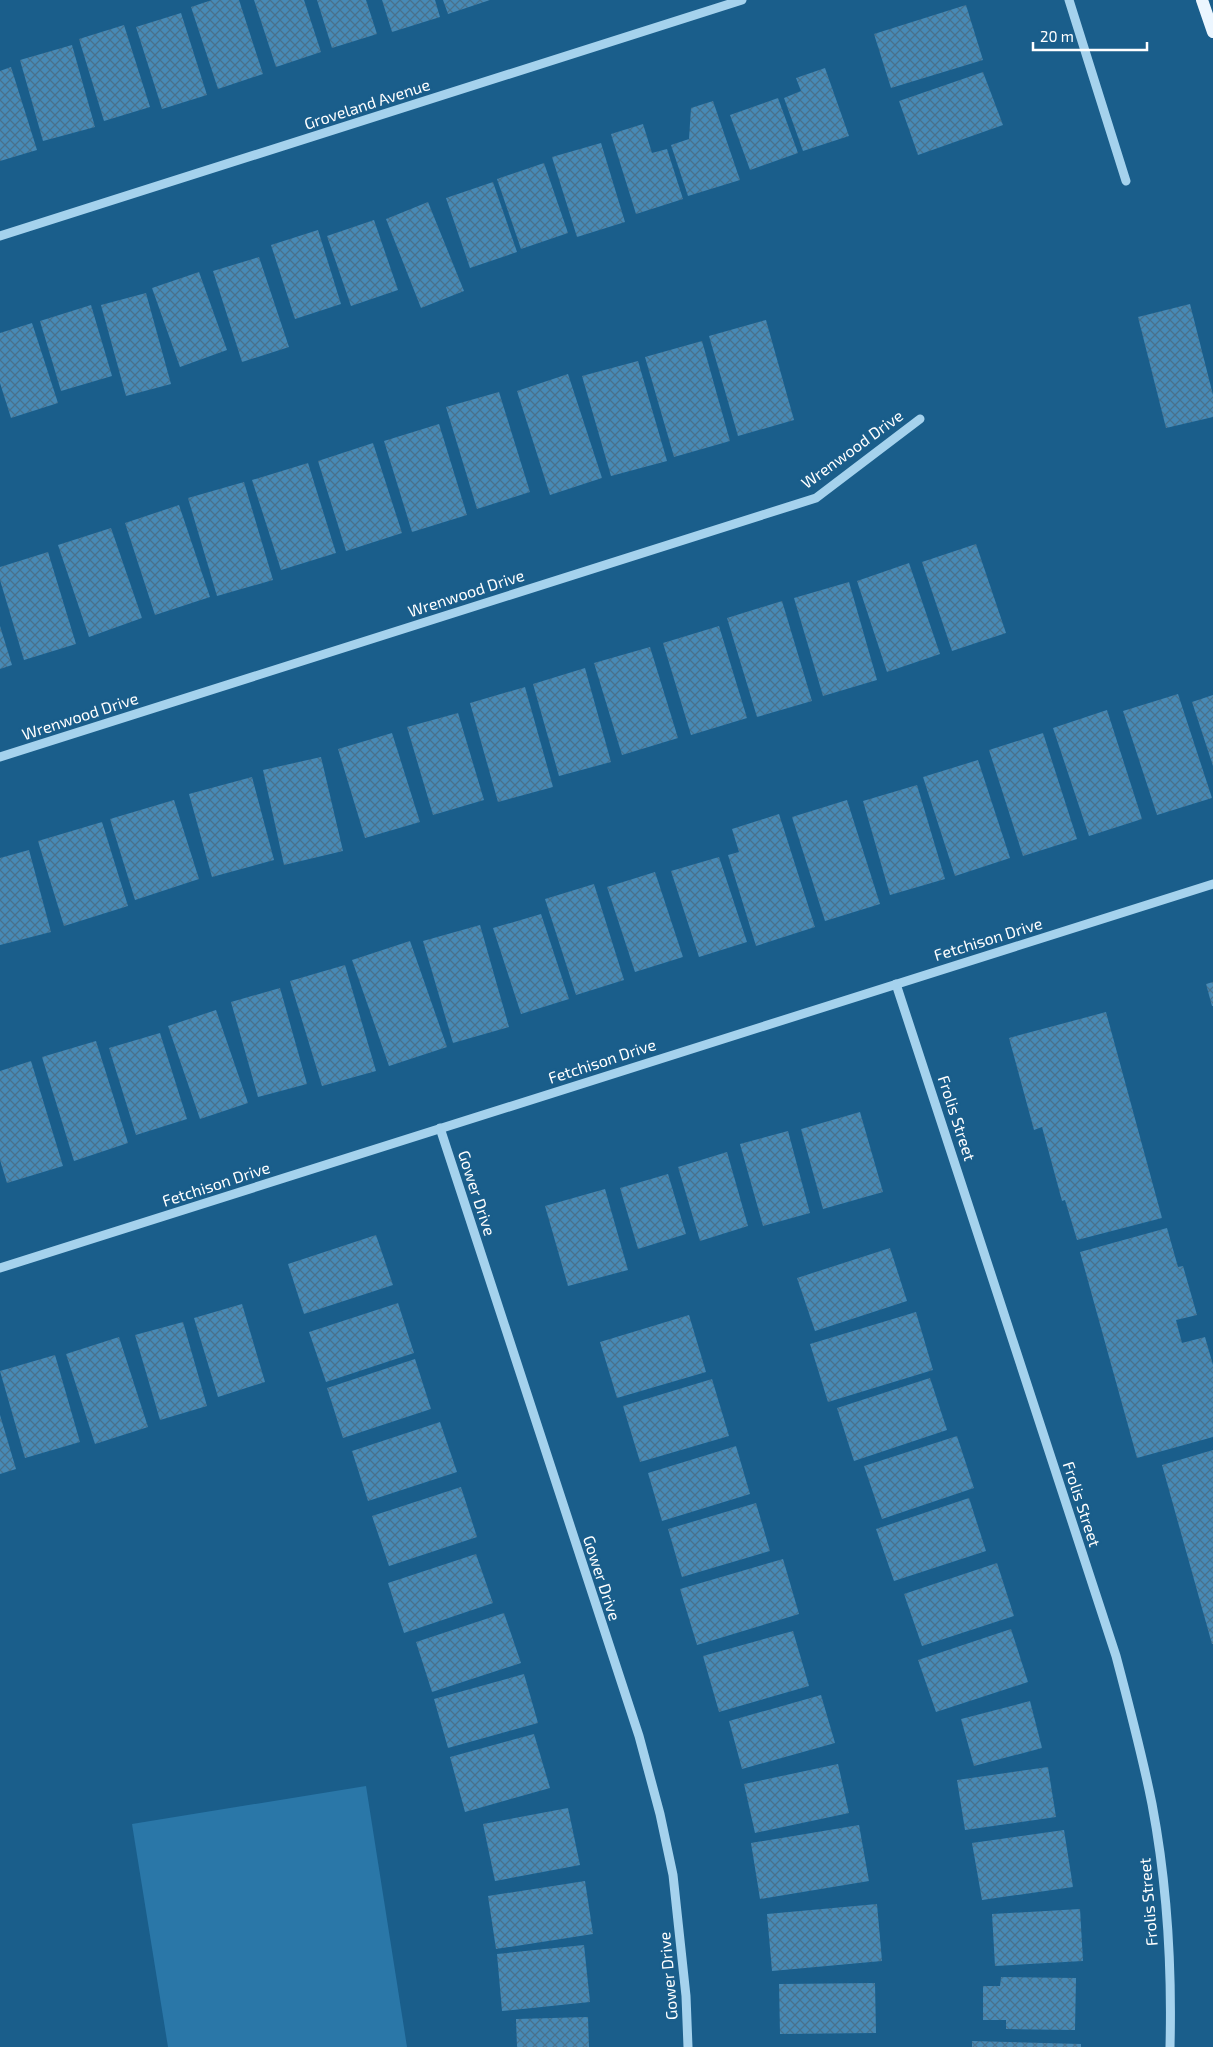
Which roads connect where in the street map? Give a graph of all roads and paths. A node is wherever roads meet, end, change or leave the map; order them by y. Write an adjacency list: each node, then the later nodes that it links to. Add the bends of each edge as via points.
1 (742, 0): 6 (street, Groveland Avenue)
2 (1069, 0): 5 (street)
3 (1202, 0): 4 (main road)
4 (1213, 32)
5 (1126, 181)
6 (0, 236)
7 (920, 419): 8 (street, Wrenwood Drive, via 816,498)
8 (0, 757)
9 (1213, 884): 10 (street, Fetchison Drive)
10 (896, 984): 11 (street, Fetchison Drive); 14 (street, Frolis Street, via 1116,1656 1134,1721 1152,1805 1162,1874)
11 (440, 1128): 12 (street, Fetchison Drive); 13 (street, Gower Drive, via 639,1736 673,1874)
12 (0, 1268)
13 (688, 2047)
14 (1170, 2047)

